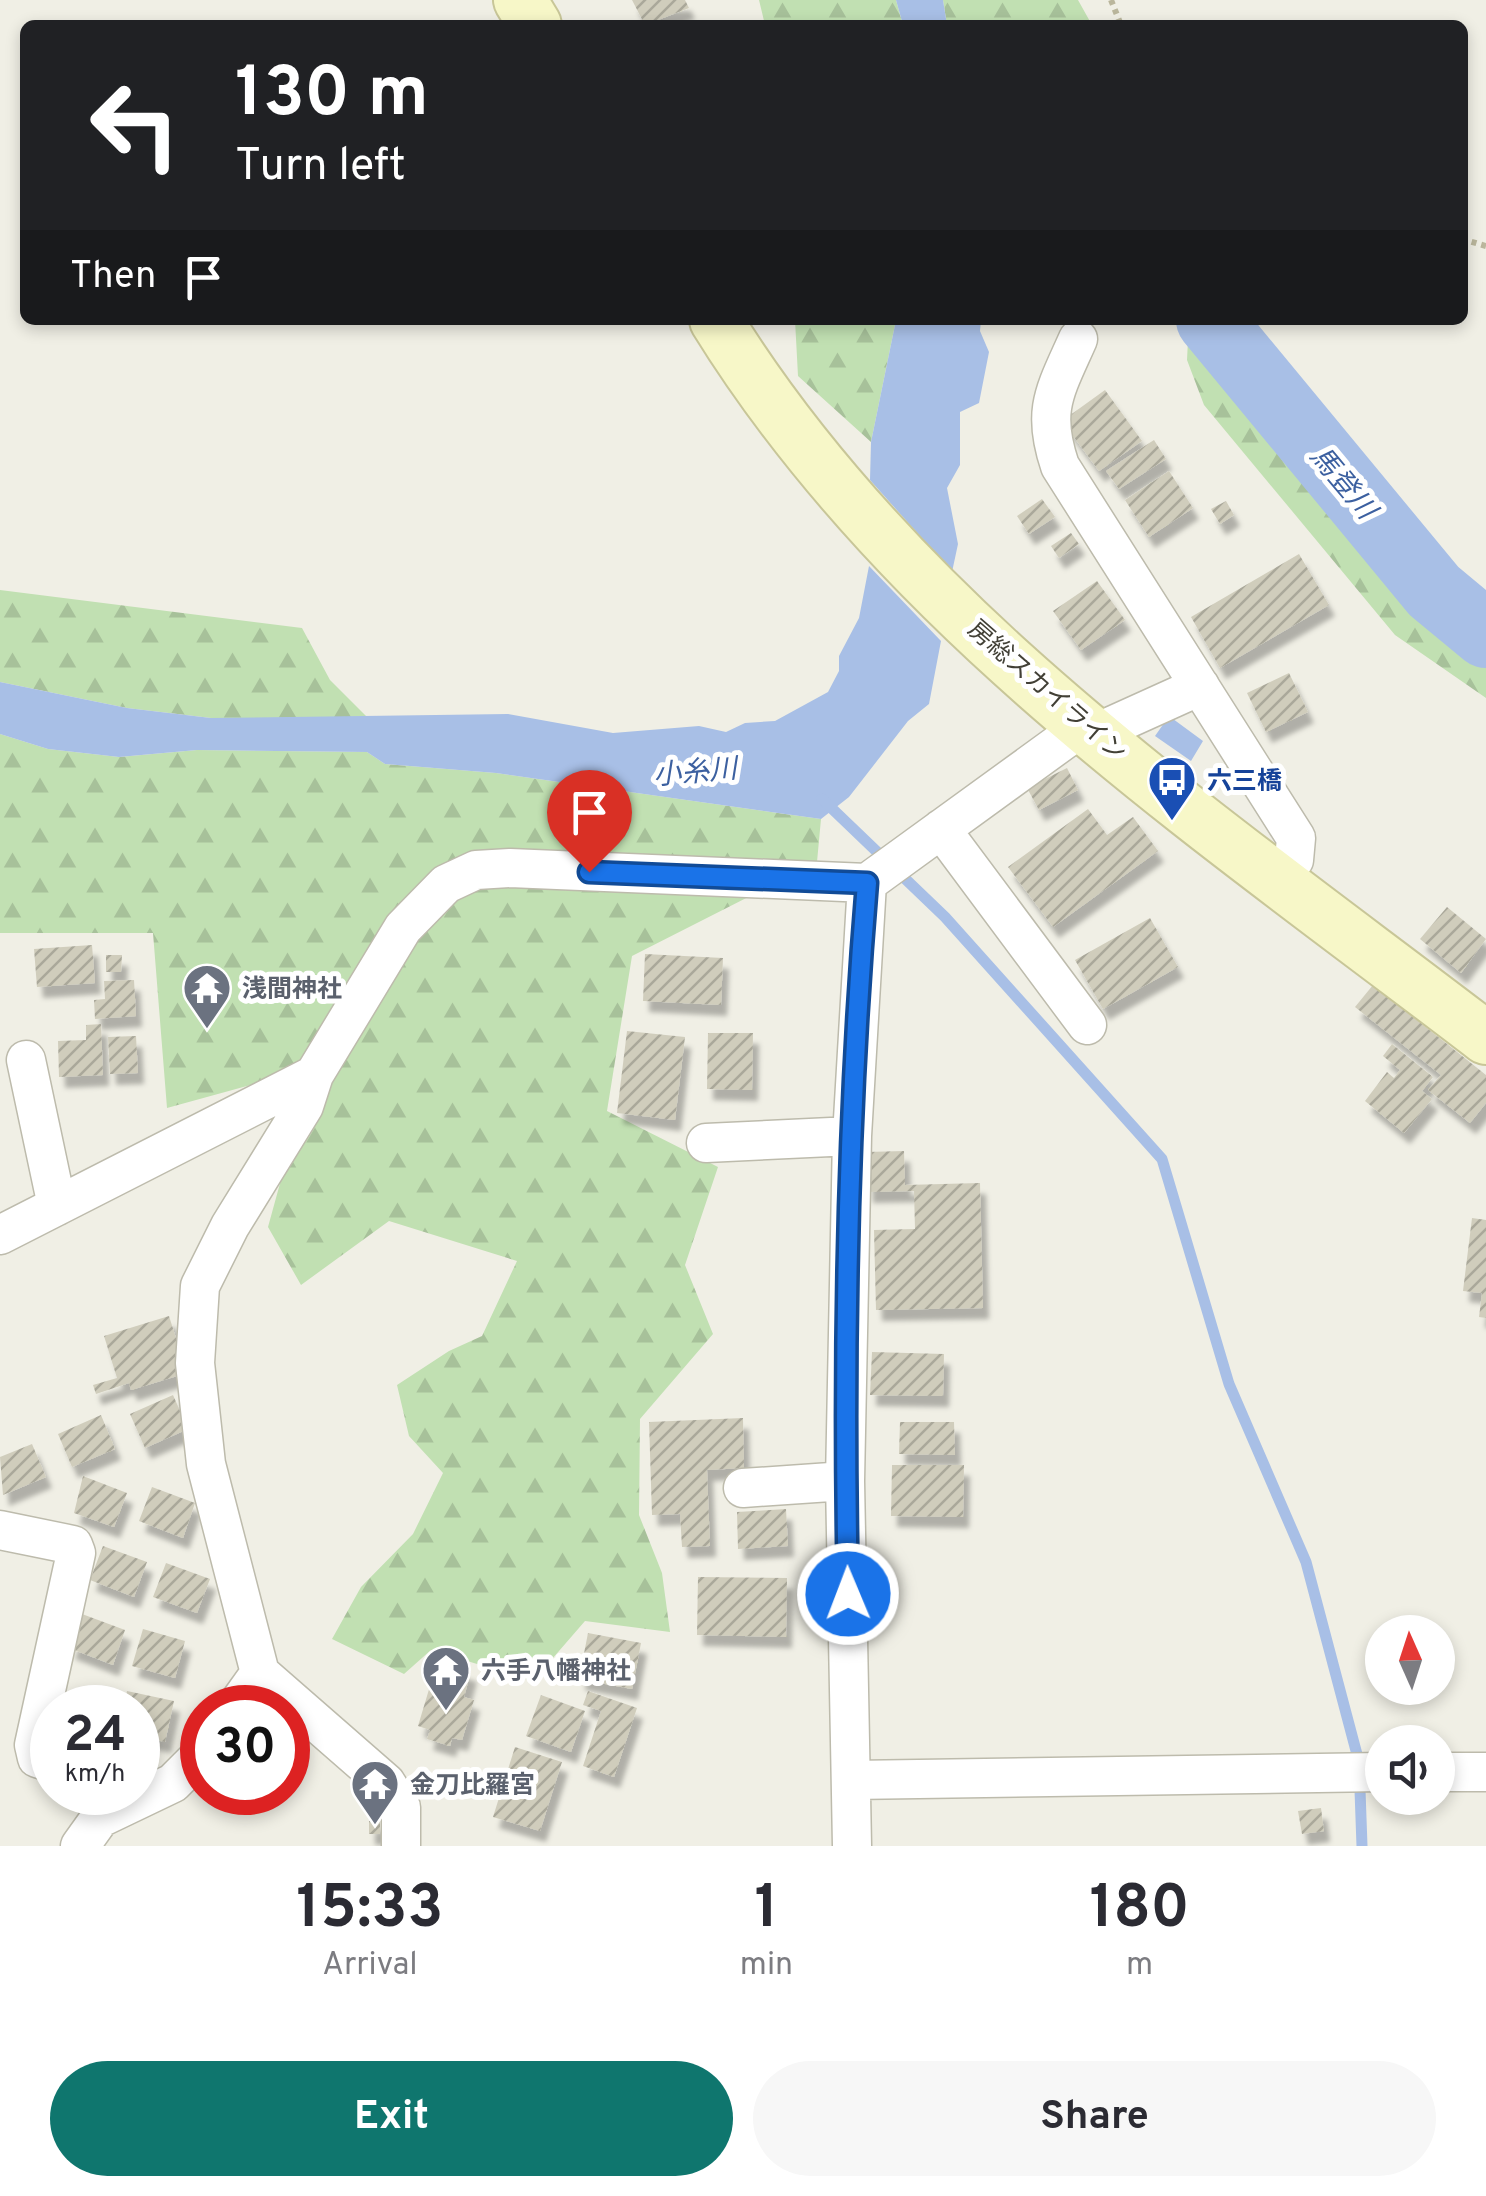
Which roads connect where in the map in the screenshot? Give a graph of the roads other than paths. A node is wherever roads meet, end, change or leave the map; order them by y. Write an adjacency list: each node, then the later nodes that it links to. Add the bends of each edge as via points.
1 (719, 325): 4 (main road, 房総スカイライン, via 828,478 980,632)
2 (1078, 340): 3 (street, via 1050,401 1056,455)
3 (1200, 686): 4 (street); 6 (street, via 1296,838 1294,860)
4 (1091, 728): 5 (street); 6 (main road, 房総スカイライン)
5 (936, 833): 7 (street); 8 (street)
6 (1279, 878): 9 (main road, 房総スカイライン)
7 (872, 880): 11 (street, via 476,870 446,884 403,928); 12 (street)
8 (1087, 1025)
9 (1486, 1038)
10 (26, 1060): 14 (street)
11 (314, 1075): 14 (street); 19 (street, via 304,1106 200,1286 195,1363 206,1464)
12 (852, 1136): 13 (street); 16 (street)
13 (706, 1143)
14 (57, 1206): 15 (street)
15 (0, 1235)
16 (845, 1481): 17 (street); 25 (street)
17 (743, 1488)
18 (0, 1530): 20 (street, via 73,1545 76,1552)
19 (260, 1673): 21 (street); 28 (street, via 386,1783 401,1807)
20 (47, 1685)
21 (251, 1685)
22 (1365, 1772): 25 (street)
23 (1455, 1772): 24 (street)
24 (1486, 1772)
25 (852, 1780): 29 (street)
26 (105, 1815): 27 (street)
27 (80, 1846)
28 (401, 1846)
29 (852, 1846)

